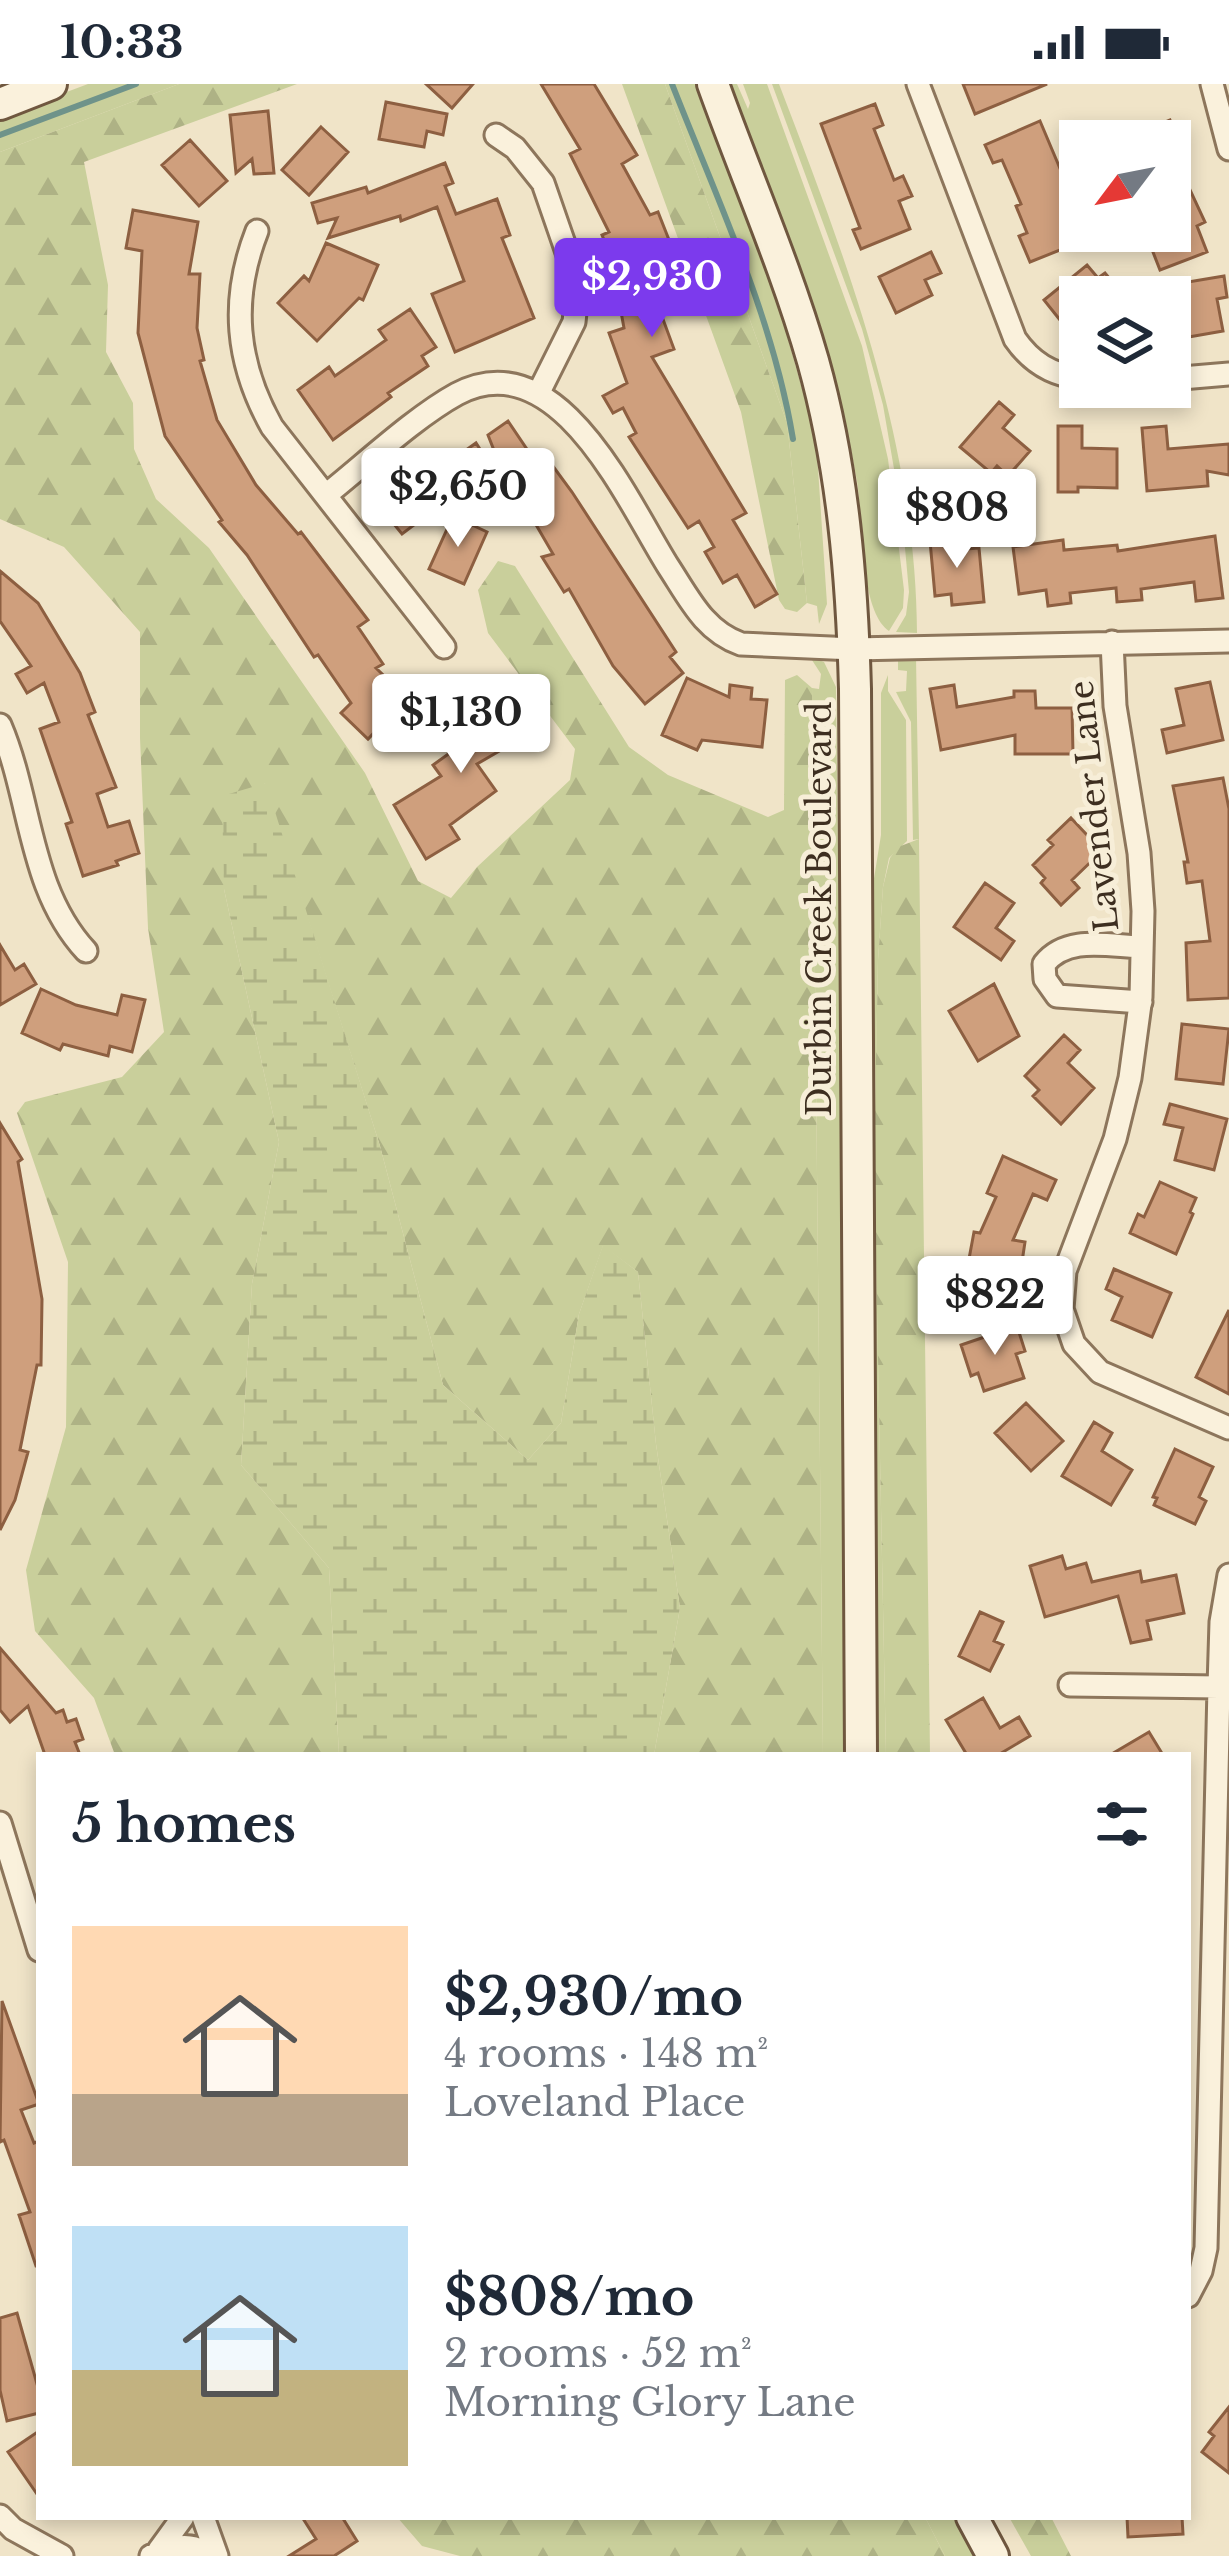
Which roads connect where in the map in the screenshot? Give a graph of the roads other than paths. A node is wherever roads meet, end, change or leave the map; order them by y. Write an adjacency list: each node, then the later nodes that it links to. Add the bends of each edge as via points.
1 (51, 84): 5 (street)
2 (713, 84): 17 (street, Durbin Creek Boulevard, via 814,367 844,512)
3 (918, 84): 9 (street, via 1015,339)
4 (1212, 84): 7 (street)
5 (0, 104)
6 (496, 135): 12 (street, via 543,183 578,284 574,322)
7 (1229, 149)
8 (257, 231): 13 (street, via 238,322 247,374 272,427)
9 (1059, 373)
10 (1229, 374): 11 (street)
11 (1191, 377)
12 (539, 392): 13 (street, via 496,383 459,393); 17 (street, via 565,411 712,629 741,644)
13 (326, 495): 16 (street)
14 (1229, 641): 15 (street)
15 (1112, 642): 17 (street); 19 (street, Lavender Lane, via 1139,853)
16 (444, 646)
17 (854, 649): 26 (street, Durbin Creek Boulevard)
18 (0, 724): 20 (street, via 46,889)
19 (1142, 947): 21 (street, Lavender Lane); 21 (street, via 1066,945 1044,964 1057,996)
20 (86, 950)
21 (1141, 1002): 22 (street, Lavender Lane, via 1115,1139 1062,1283 1064,1321 1100,1372)
22 (1229, 1428)
23 (1229, 1575): 25 (street)
24 (1070, 1685): 25 (street)
25 (1219, 1687): 30 (street)
26 (861, 1752)
27 (0, 1823): 28 (street)
28 (36, 1940)
29 (1191, 1993): 30 (street)
30 (1211, 1993): 31 (street, via 1206,2248)
31 (1191, 2288)
32 (0, 2516): 36 (street)
33 (182, 2520): 37 (street)
34 (204, 2520): 38 (street)
35 (974, 2520): 39 (street)
36 (62, 2556)
37 (152, 2556): 38 (street, via 187,2546)
38 (214, 2556)
39 (993, 2556)

